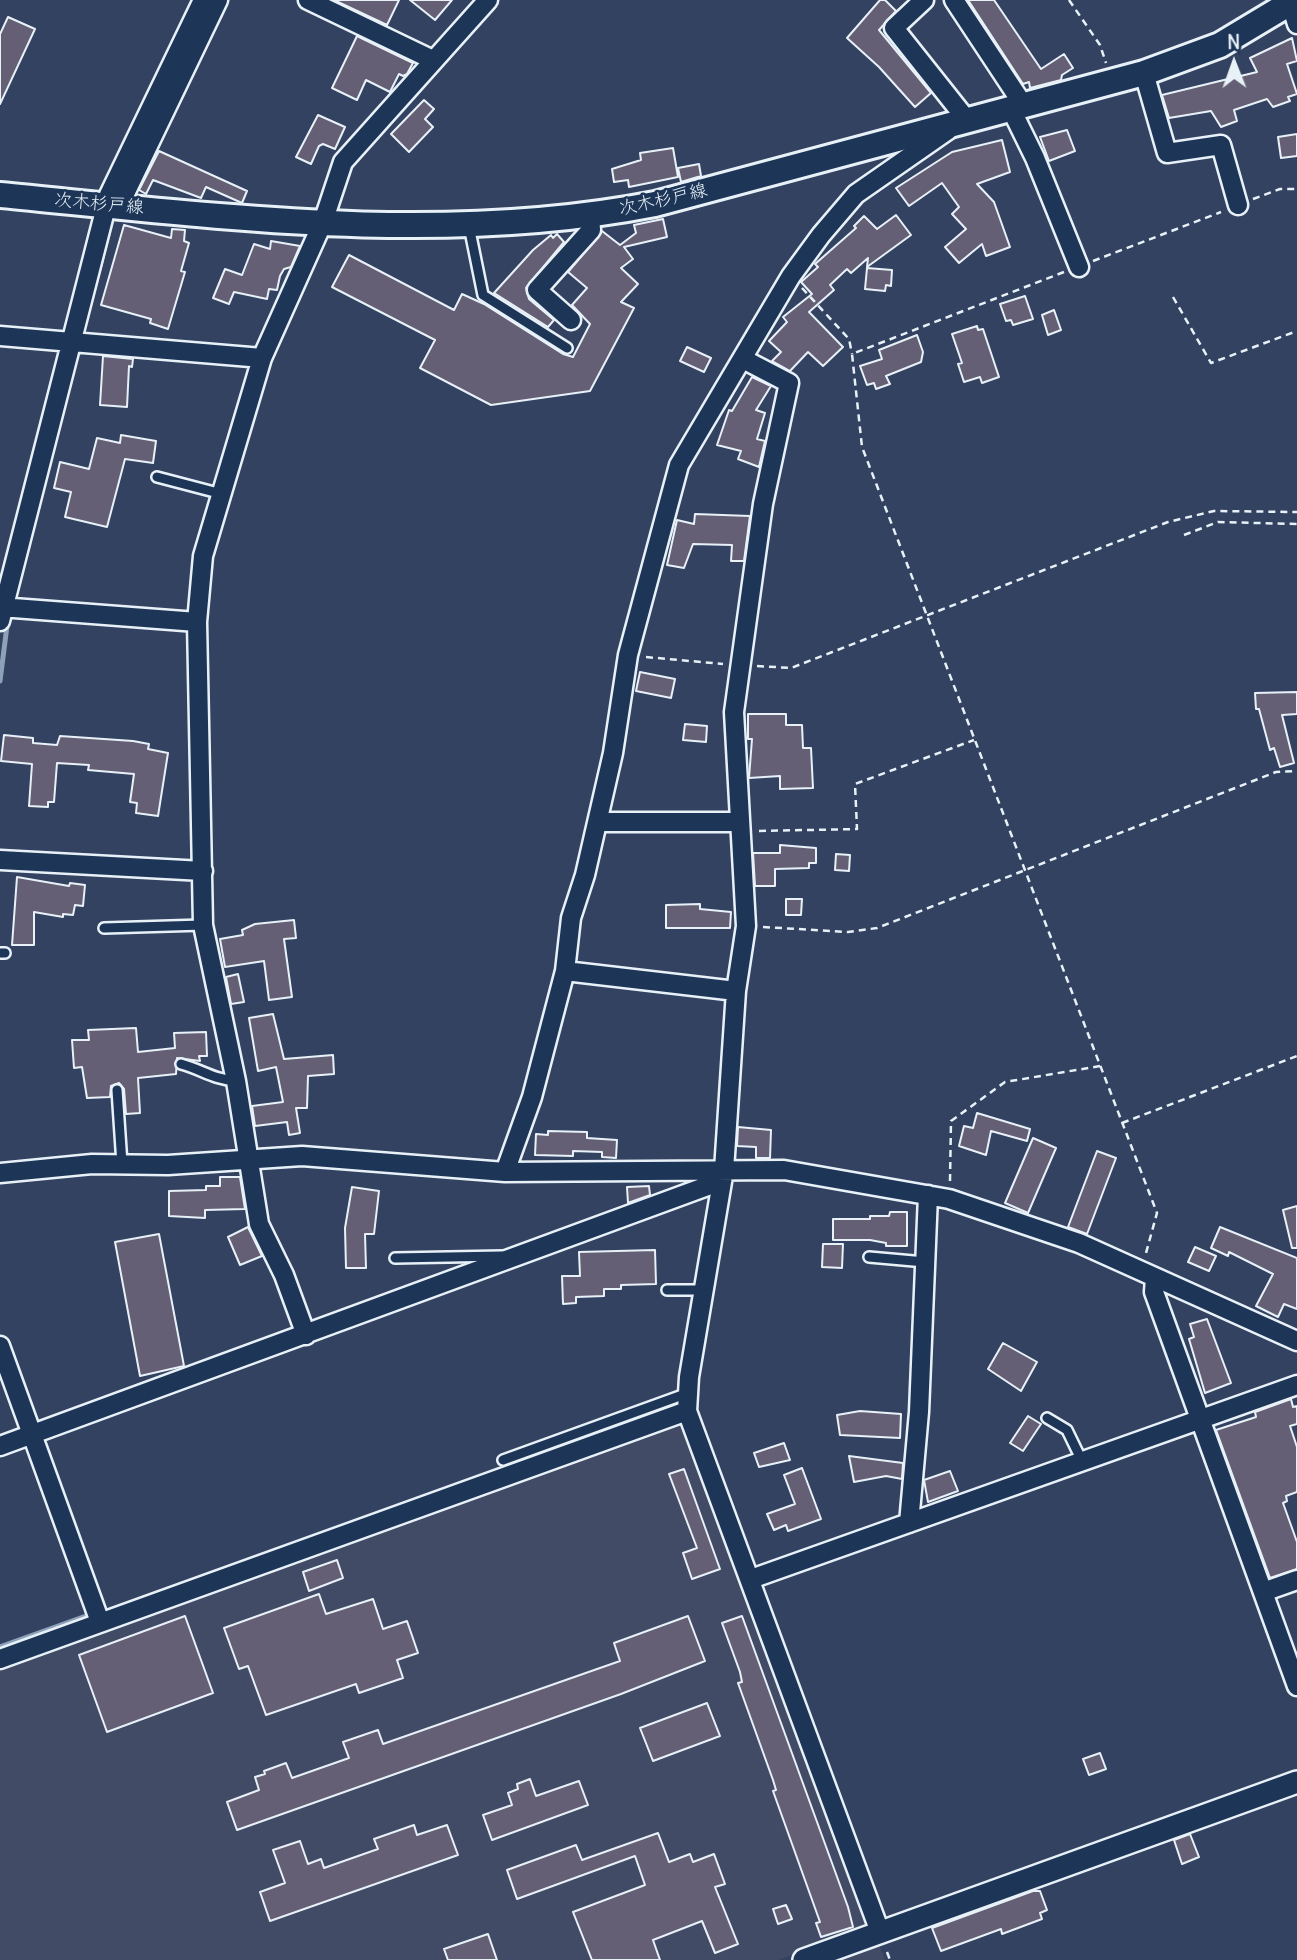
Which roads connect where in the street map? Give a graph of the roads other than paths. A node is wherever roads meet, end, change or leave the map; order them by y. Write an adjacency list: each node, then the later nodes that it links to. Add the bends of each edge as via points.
1 (203, 0): 14 (street)
2 (218, 0): 14 (street)
3 (308, 0): 8 (street)
4 (488, 0): 8 (street)
5 (924, 0): 11 (street, via 894,28)
6 (954, 0): 10 (street)
7 (1294, 9): 9 (main road, 次木杉戸線, via 1220,45)
8 (433, 60): 16 (street, via 343,162)
9 (1144, 73): 10 (main road, 次木杉戸線); 13 (street, via 1167,153 1221,145)
10 (1017, 107): 11 (main road, 次木杉戸線); 18 (street)
11 (963, 121): 15 (main road, 次木杉戸線, via 655,204); 24 (street, via 856,194 792,276)
12 (0, 195): 14 (main road, 次木杉戸線)
13 (1238, 205)
14 (112, 206): 16 (main road, 次木杉戸線); 21 (street)
15 (590, 216): 17 (main road, 次木杉戸線); 19 (street, via 591,230 537,290)
16 (323, 222): 17 (main road, 次木杉戸線); 23 (street)
17 (470, 226): 22 (lane, via 483,295)
18 (1079, 267)
19 (571, 320)
20 (0, 336): 21 (street)
21 (72, 342): 23 (street); 27 (street)
22 (567, 348)
23 (261, 358): 26 (street)
24 (743, 359): 29 (street, via 679,465 628,655); 30 (street, via 789,383 763,504 734,712)
25 (157, 477): 26 (lane)
26 (222, 494): 28 (street, via 203,556)
27 (1, 612): 28 (street)
28 (197, 622): 32 (street)
29 (598, 822): 30 (street); 35 (street, via 571,918)
30 (740, 827): 36 (street, via 746,926)
31 (0, 860): 32 (street)
32 (202, 871): 33 (street)
33 (203, 925): 34 (lane); 38 (street)
34 (104, 928)
35 (565, 971): 36 (street); 42 (street, via 532,1097)
36 (736, 991): 44 (street)
37 (181, 1064): 38 (lane, via 214,1079)
38 (236, 1081): 40 (street)
39 (117, 1090): 41 (lane)
40 (250, 1159): 41 (street); 42 (street, via 302,1156); 53 (street, via 259,1224)
41 (122, 1164): 43 (street)
42 (505, 1172): 44 (street)
43 (0, 1173)
44 (723, 1175): 45 (street, via 784,1170); 46 (street); 52 (street)
45 (928, 1195): 49 (street); 50 (street, via 1079,1243)
46 (521, 1255): 48 (lane); 53 (street)
47 (870, 1257): 49 (lane)
48 (395, 1258)
49 (925, 1262): 65 (street)
50 (1148, 1274): 54 (street); 60 (street)
51 (667, 1290): 52 (lane)
52 (702, 1290): 57 (street)
53 (306, 1335): 61 (street)
54 (1297, 1341)
55 (0, 1346): 61 (street)
56 (1297, 1385): 60 (street)
57 (688, 1393): 58 (street); 63 (lane)
58 (687, 1411): 66 (street); 69 (street)
59 (1047, 1418): 64 (lane, via 1067,1430)
60 (1202, 1419): 64 (street); 68 (street)
61 (32, 1435): 62 (street); 69 (street)
62 (0, 1446)
63 (503, 1460)
64 (1082, 1461): 65 (street)
65 (909, 1523): 66 (street)
66 (751, 1579): 73 (street)
67 (1297, 1580): 68 (street)
68 (1263, 1592): 71 (street)
69 (100, 1622): 70 (street)
70 (0, 1659)
71 (1297, 1686)
72 (1297, 1782): 73 (street)
73 (880, 1932): 74 (street)
74 (804, 1960)

